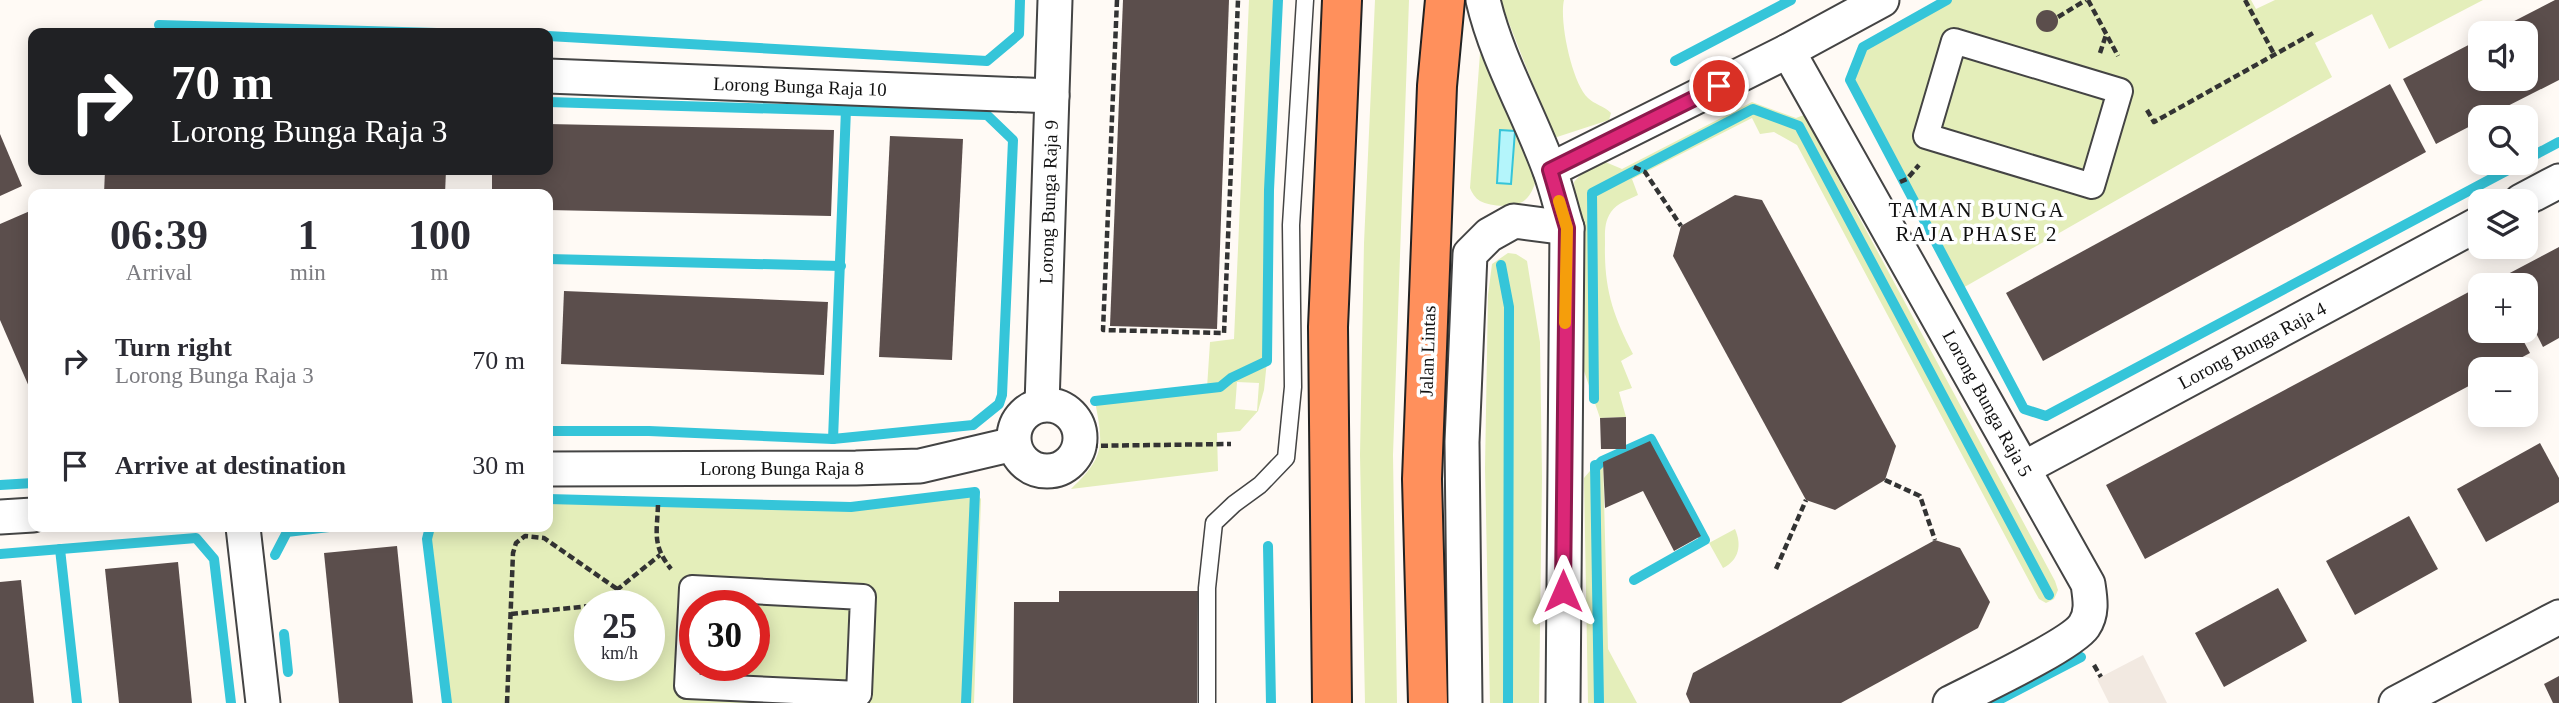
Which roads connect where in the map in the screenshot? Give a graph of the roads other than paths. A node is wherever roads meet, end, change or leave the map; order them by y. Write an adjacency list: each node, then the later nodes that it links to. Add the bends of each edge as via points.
1 (1055, 0): 10 (street, Lorong Bunga Raja 9)
2 (1305, 0): 26 (lane, via 1291,225 1293,387 1286,458 1214,523 1207,588)
3 (1342, 0): 27 (highway, via 1328,327)
4 (1445, 0): 28 (highway, Jalan Lintas, via 1437,86 1422,479)
5 (1483, 0): 11 (street, via 1519,101)
6 (1882, 0): 7 (street)
7 (1788, 51): 11 (street); 18 (street, Lorong Bunga Raja 5)
8 (553, 76): 10 (street, Lorong Bunga Raja 10)
9 (2129, 86): 9 (street, via 1954,41 1926,136 2092,186)
10 (1052, 96): 16 (street, Lorong Bunga Raja 9)
11 (1550, 170): 14 (street)
12 (2559, 181): 13 (street)
13 (2538, 192)
14 (1567, 228): 29 (street, via 1514,221 1489,235 1470,254 1462,442); 30 (street)
15 (2468, 229): 18 (street, Lorong Bunga Raja 4)
16 (1042, 405): 17 (street, via 1020,418); 17 (street, via 1055,405 1076,421 1080,446 1074,458 1065,467 1040,471 1028,466)
17 (1014, 444): 19 (street, Lorong Bunga Raja 8, via 920,466)
18 (2024, 468): 31 (street, Lorong Bunga Raja 5, via 2088,584 2091,606 2084,627 2072,637)
19 (553, 469)
20 (28, 515): 21 (street)
21 (0, 517)
22 (244, 532): 25 (street)
23 (692, 588): 23 (street, via 687,686 859,694 863,597)
24 (2559, 617): 32 (street)
25 (263, 703)
26 (1208, 703)
27 (1332, 703)
28 (1429, 703)
29 (1465, 703)
30 (1563, 703)
31 (1950, 703)
32 (2396, 703)

